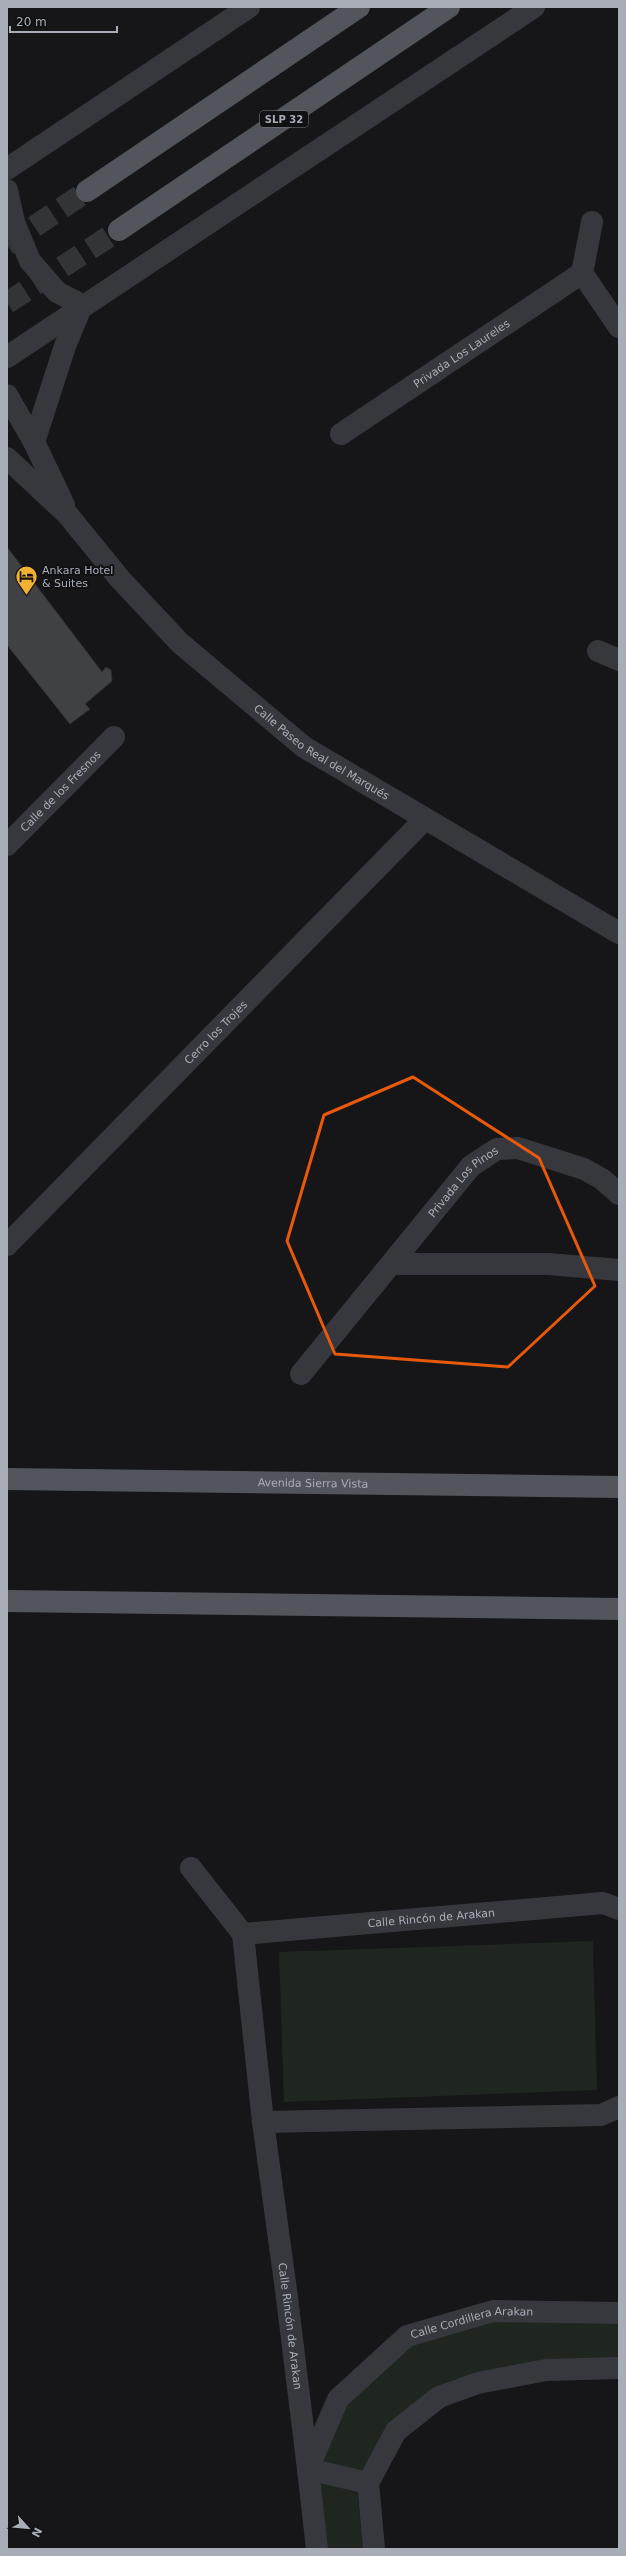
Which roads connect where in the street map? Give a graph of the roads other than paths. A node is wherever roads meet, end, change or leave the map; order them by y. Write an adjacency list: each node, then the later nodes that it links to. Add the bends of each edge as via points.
1 (249, 7): 5 (street)
2 (359, 7): 7 (main road)
3 (449, 7): 9 (main road, SLP 32)
4 (534, 7): 11 (street)
5 (7, 169)
6 (7, 190): 11 (street, via 14,222 30,261 57,292)
7 (87, 191)
8 (592, 222): 10 (street)
9 (118, 230)
10 (582, 273): 12 (street); 15 (street, Privada Los Laureles)
11 (82, 305): 13 (street); 16 (street, via 65,346)
12 (619, 326)
13 (7, 357)
14 (7, 395): 16 (street, Calle Paseo Real del Marqués)
15 (341, 434)
16 (34, 442): 18 (street, Calle Paseo Real del Marqués)
17 (7, 458): 18 (street, Calle Paseo Real del Marqués)
18 (68, 515): 22 (street, Calle Paseo Real del Marqués, via 120,580 180,643 304,746)
19 (598, 651): 20 (street)
20 (619, 660)
21 (114, 737): 23 (street, Calle de los Fresnos)
22 (425, 819): 24 (street, Calle Paseo Real del Marqués); 26 (street, Cerro los Trojes)
23 (7, 845)
24 (619, 933)
25 (619, 1194): 27 (street, Privada Los Pinos, via 602,1179 584,1169 518,1148 497,1149 471,1166)
26 (7, 1245)
27 (391, 1264): 28 (street, via 548,1264); 29 (street, Privada Los Pinos)
28 (619, 1270)
29 (301, 1374)
30 (7, 1479): 31 (main road, Avenida Sierra Vista)
31 (619, 1487)
32 (7, 1601): 33 (main road)
33 (619, 1609)
34 (191, 1868): 36 (street)
35 (619, 1909): 36 (street, Calle Rincón de Arakan, via 603,1903)
36 (243, 1934): 38 (street, Calle Rincón de Arakan)
37 (619, 2107): 38 (street, via 601,2115)
38 (263, 2122): 41 (street, Calle Rincón de Arakan)
39 (619, 2313): 41 (street, Calle Cordillera Arakan, via 493,2311 407,2336 338,2399)
40 (619, 2368): 42 (street, via 546,2370 478,2383 439,2397 396,2431)
41 (308, 2469): 42 (street); 43 (street, Calle Cordillera Arakan)
42 (368, 2483): 44 (street)
43 (317, 2549)
44 (374, 2549)

